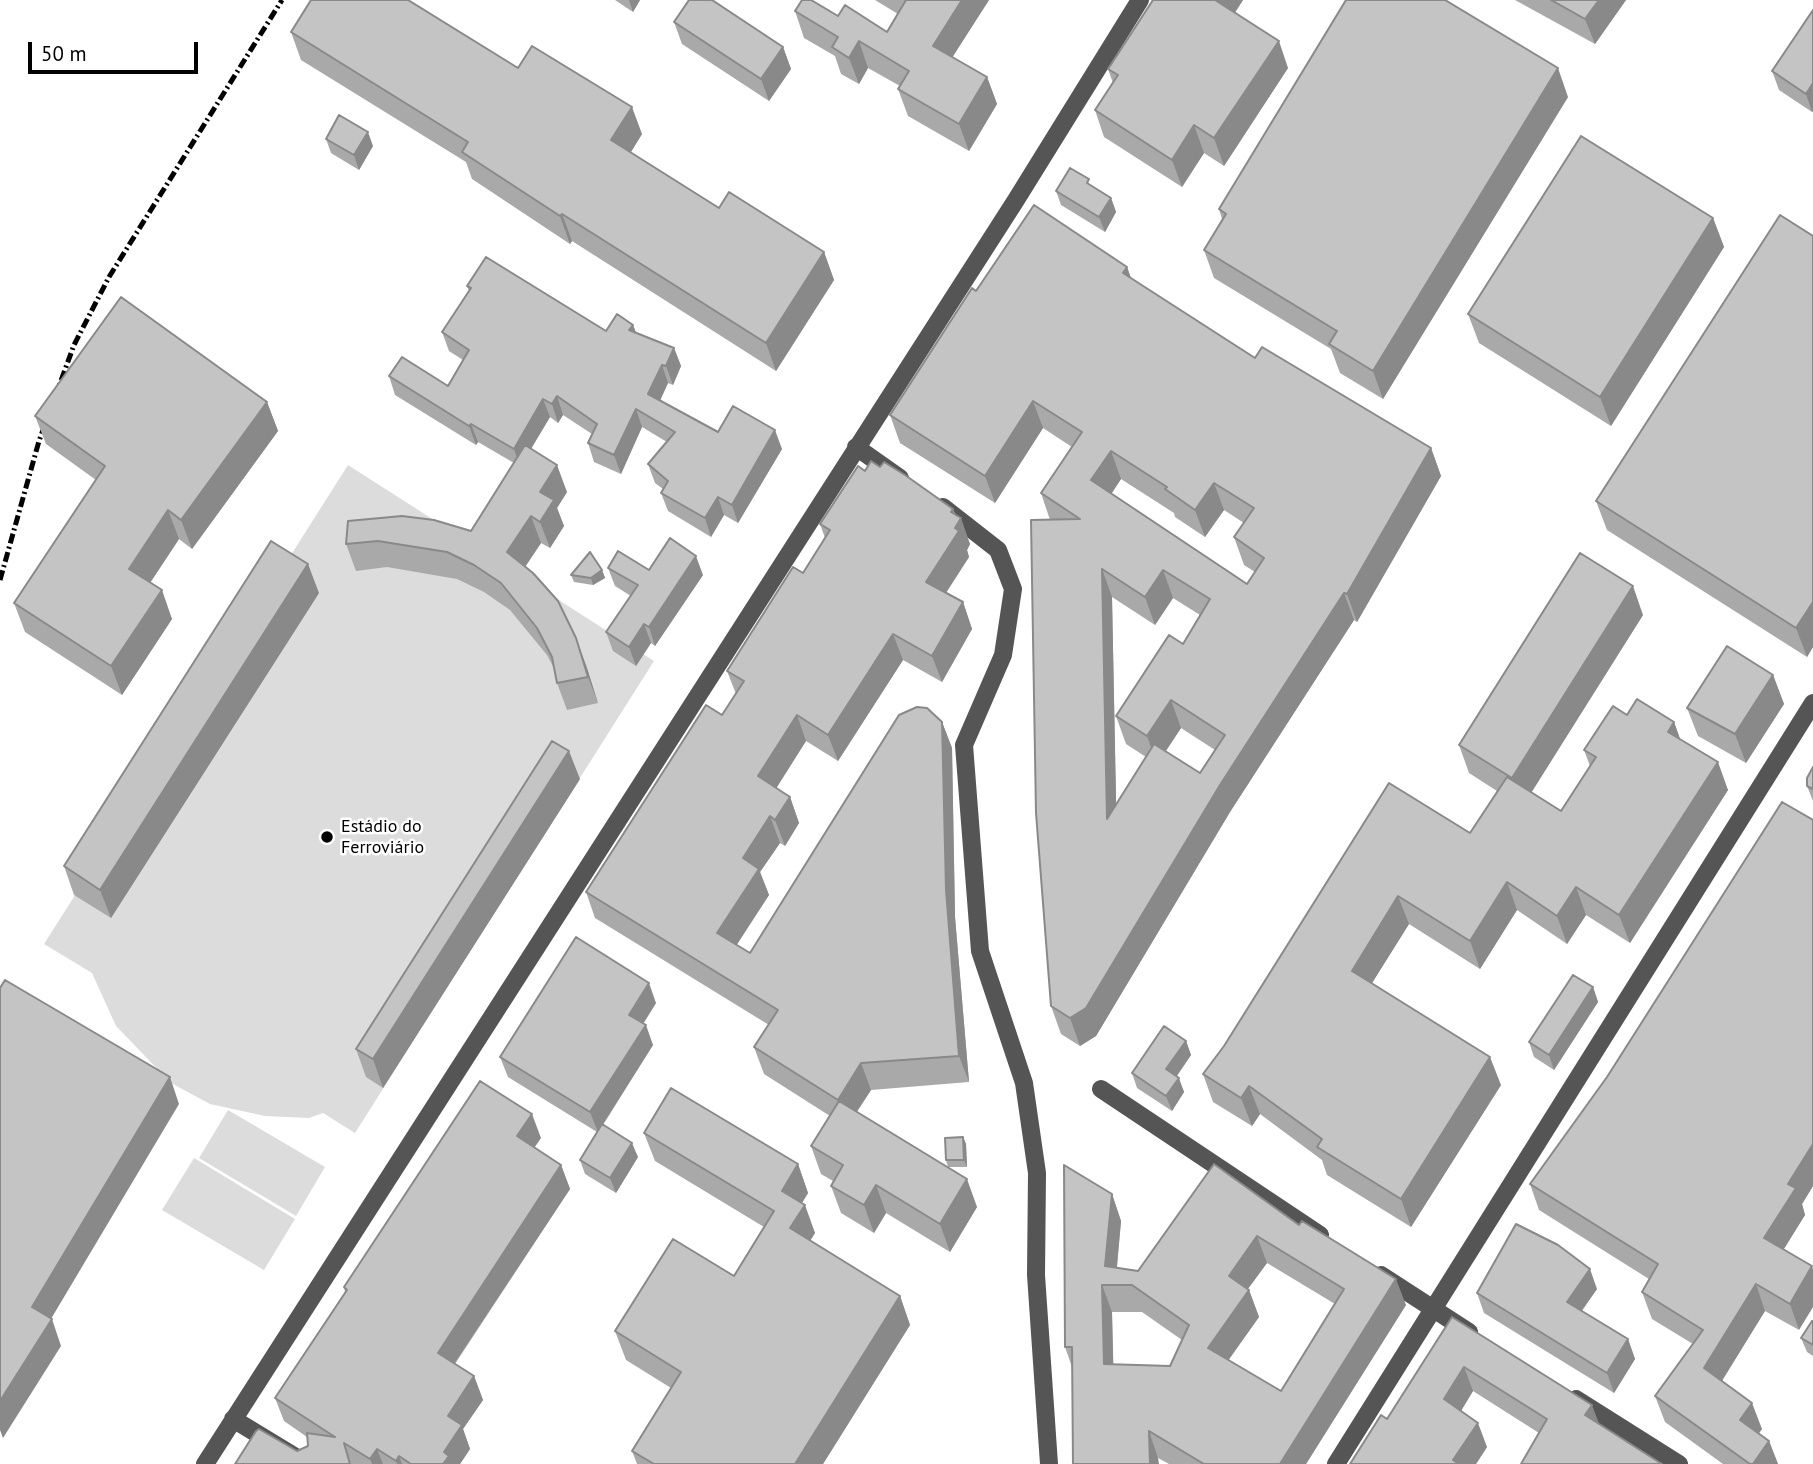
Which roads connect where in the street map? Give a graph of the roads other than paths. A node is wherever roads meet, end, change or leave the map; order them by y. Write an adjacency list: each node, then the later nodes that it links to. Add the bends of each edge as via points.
1 (1140, 0): 2 (street)
2 (856, 447): 3 (street); 12 (street)
3 (911, 485)
4 (932, 500): 15 (street, via 998,550 1013,589 1003,655 964,745 980,951 1024,1083 1037,1173 1036,1275)
5 (1813, 704): 9 (street)
6 (1101, 1089): 7 (street)
7 (1330, 1241)
8 (1364, 1264): 9 (street)
9 (1433, 1310): 10 (street); 16 (street)
10 (1480, 1339)
11 (1562, 1391): 17 (street)
12 (233, 1419): 13 (street); 14 (street)
13 (205, 1464)
14 (307, 1464)
15 (1049, 1464)
16 (1336, 1464)
17 (1679, 1464)

